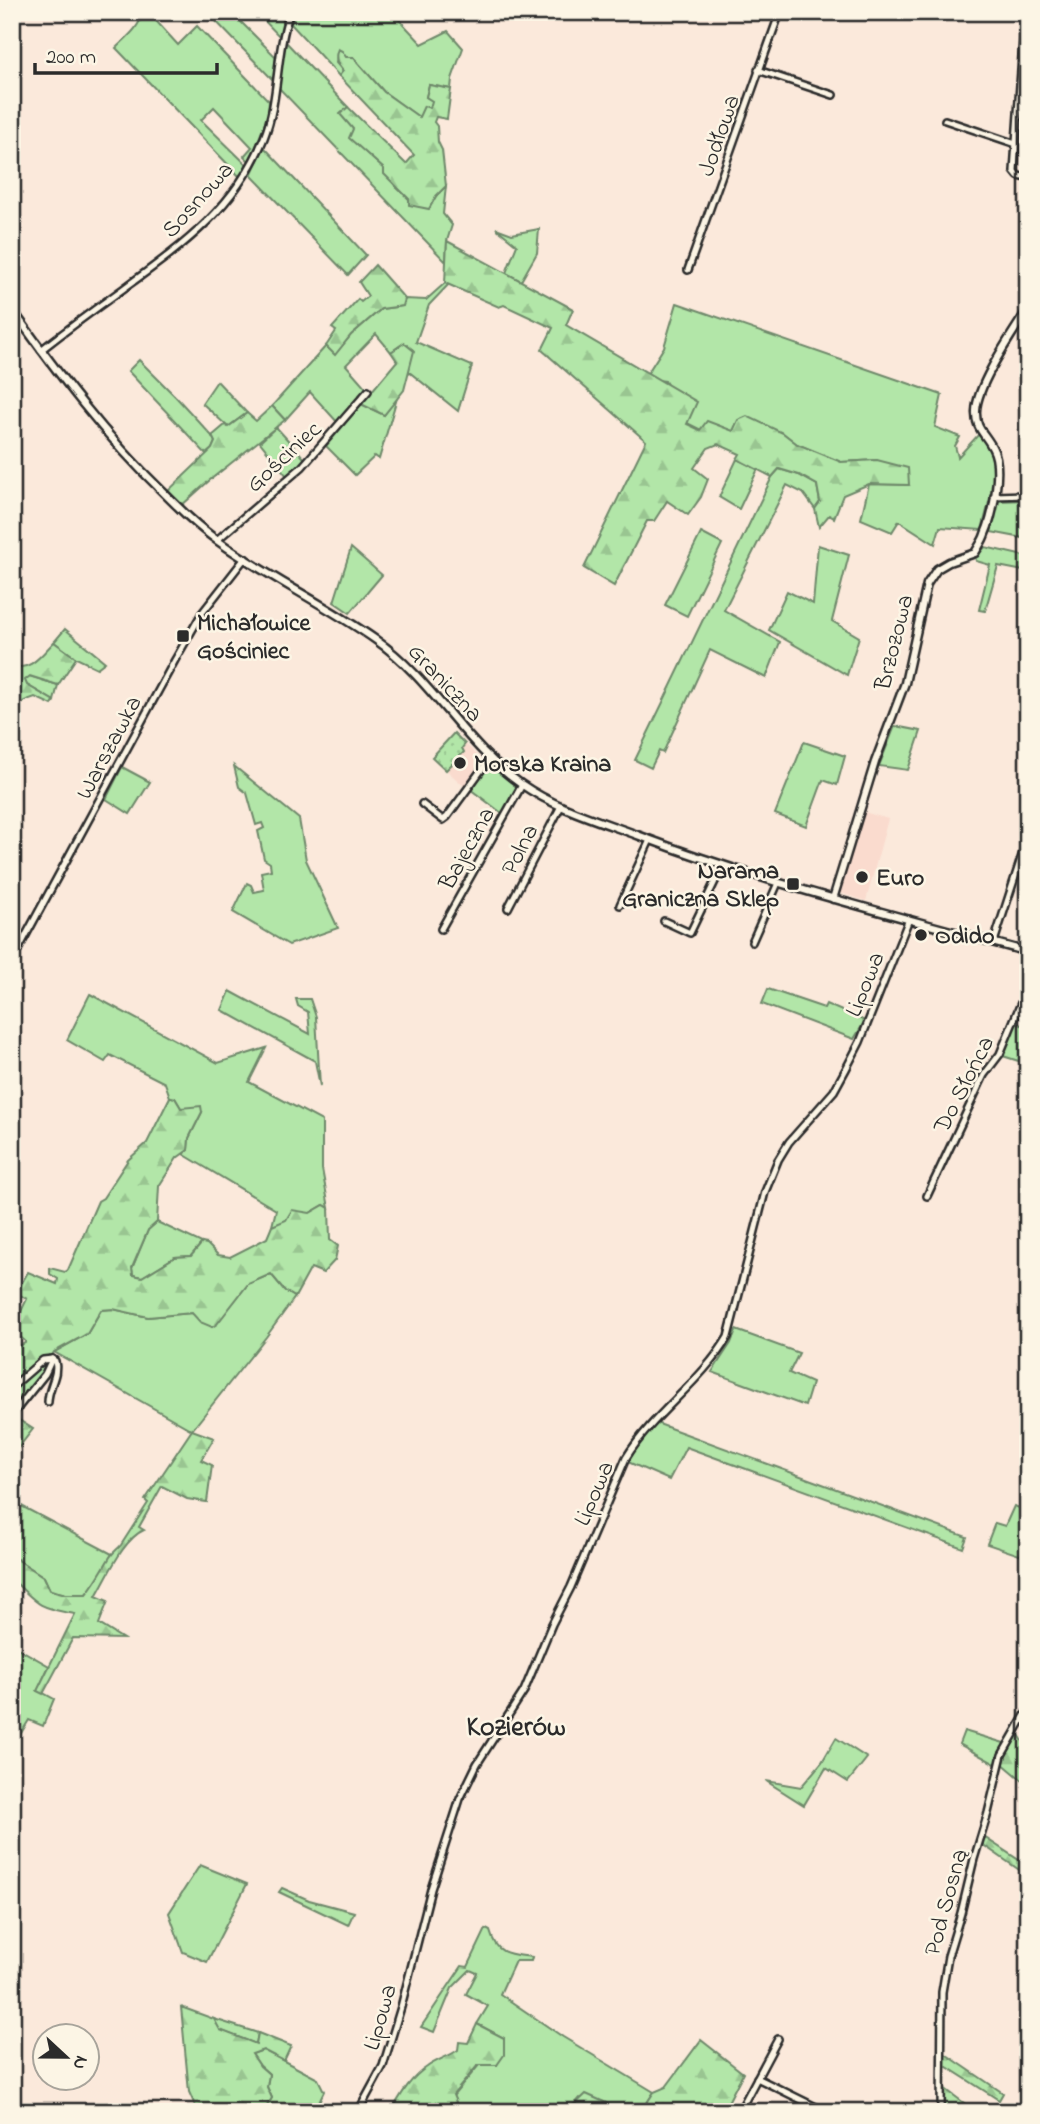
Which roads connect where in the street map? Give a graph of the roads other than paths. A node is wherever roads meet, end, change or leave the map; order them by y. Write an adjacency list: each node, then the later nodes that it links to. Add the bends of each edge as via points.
1 (290, 12): 12 (street, Sosnowa, via 265,136 239,185 183,245)
2 (780, 12): 4 (street, Jodłowa)
3 (1025, 12): 7 (street)
4 (758, 70): 5 (street); 9 (street, Jodłowa)
5 (833, 95)
6 (945, 120): 7 (street)
7 (1016, 144): 8 (street, via 1014,172)
8 (1028, 178)
9 (688, 270)
10 (12, 309): 12 (street, Graniczna)
11 (1028, 309): 15 (street, Brzozowa, via 976,407 976,423 998,462)
12 (41, 350): 16 (street, Graniczna, via 111,440 181,511)
13 (368, 391): 16 (street, Gościniec, via 302,467)
14 (1028, 495): 15 (street)
15 (994, 496): 26 (street, Brzozowa, via 986,534 975,553 937,569 927,584 905,683)
16 (217, 540): 17 (street, Graniczna)
17 (245, 558): 18 (street, Graniczna, via 389,650); 35 (street, Warszawka, via 202,613 181,649)
18 (489, 758): 19 (street, Graniczna); 20 (street, via 443,820)
19 (522, 785): 21 (street, Graniczna); 31 (street, Bajeczna)
20 (422, 804)
21 (561, 806): 23 (street, Graniczna); 28 (street, Polna)
22 (1028, 837): 33 (street)
23 (650, 840): 24 (street, Graniczna); 27 (street)
24 (723, 865): 25 (street, Graniczna); 30 (street, via 690,933)
25 (778, 883): 26 (street, Graniczna); 32 (street)
26 (833, 899): 29 (street, Graniczna)
27 (620, 905)
28 (508, 908)
29 (909, 919): 33 (street, Graniczna); 45 (street, Lipowa, via 846,1069 834,1091 789,1142 765,1192 728,1337 718,1355 661,1413 626,1458 524,1691 477,1763 460,1799 383,2066)
30 (664, 921)
31 (441, 929)
32 (752, 942)
33 (994, 942): 34 (street, Graniczna)
34 (1028, 952)
35 (12, 961)
36 (1028, 986): 37 (street, Do Słońca, via 1000,1054 984,1075)
37 (927, 1196)
38 (52, 1359): 39 (street, via 43,1360); 40 (street, via 57,1372); 41 (street)
39 (12, 1387)
40 (48, 1402)
41 (12, 1415)
42 (1028, 1710): 48 (street, Pod Sosną, via 1002,1755 948,1956 942,1992)
43 (778, 2039): 44 (street)
44 (757, 2078): 46 (street); 47 (street)
45 (358, 2112)
46 (738, 2112)
47 (826, 2112)
48 (941, 2112)

